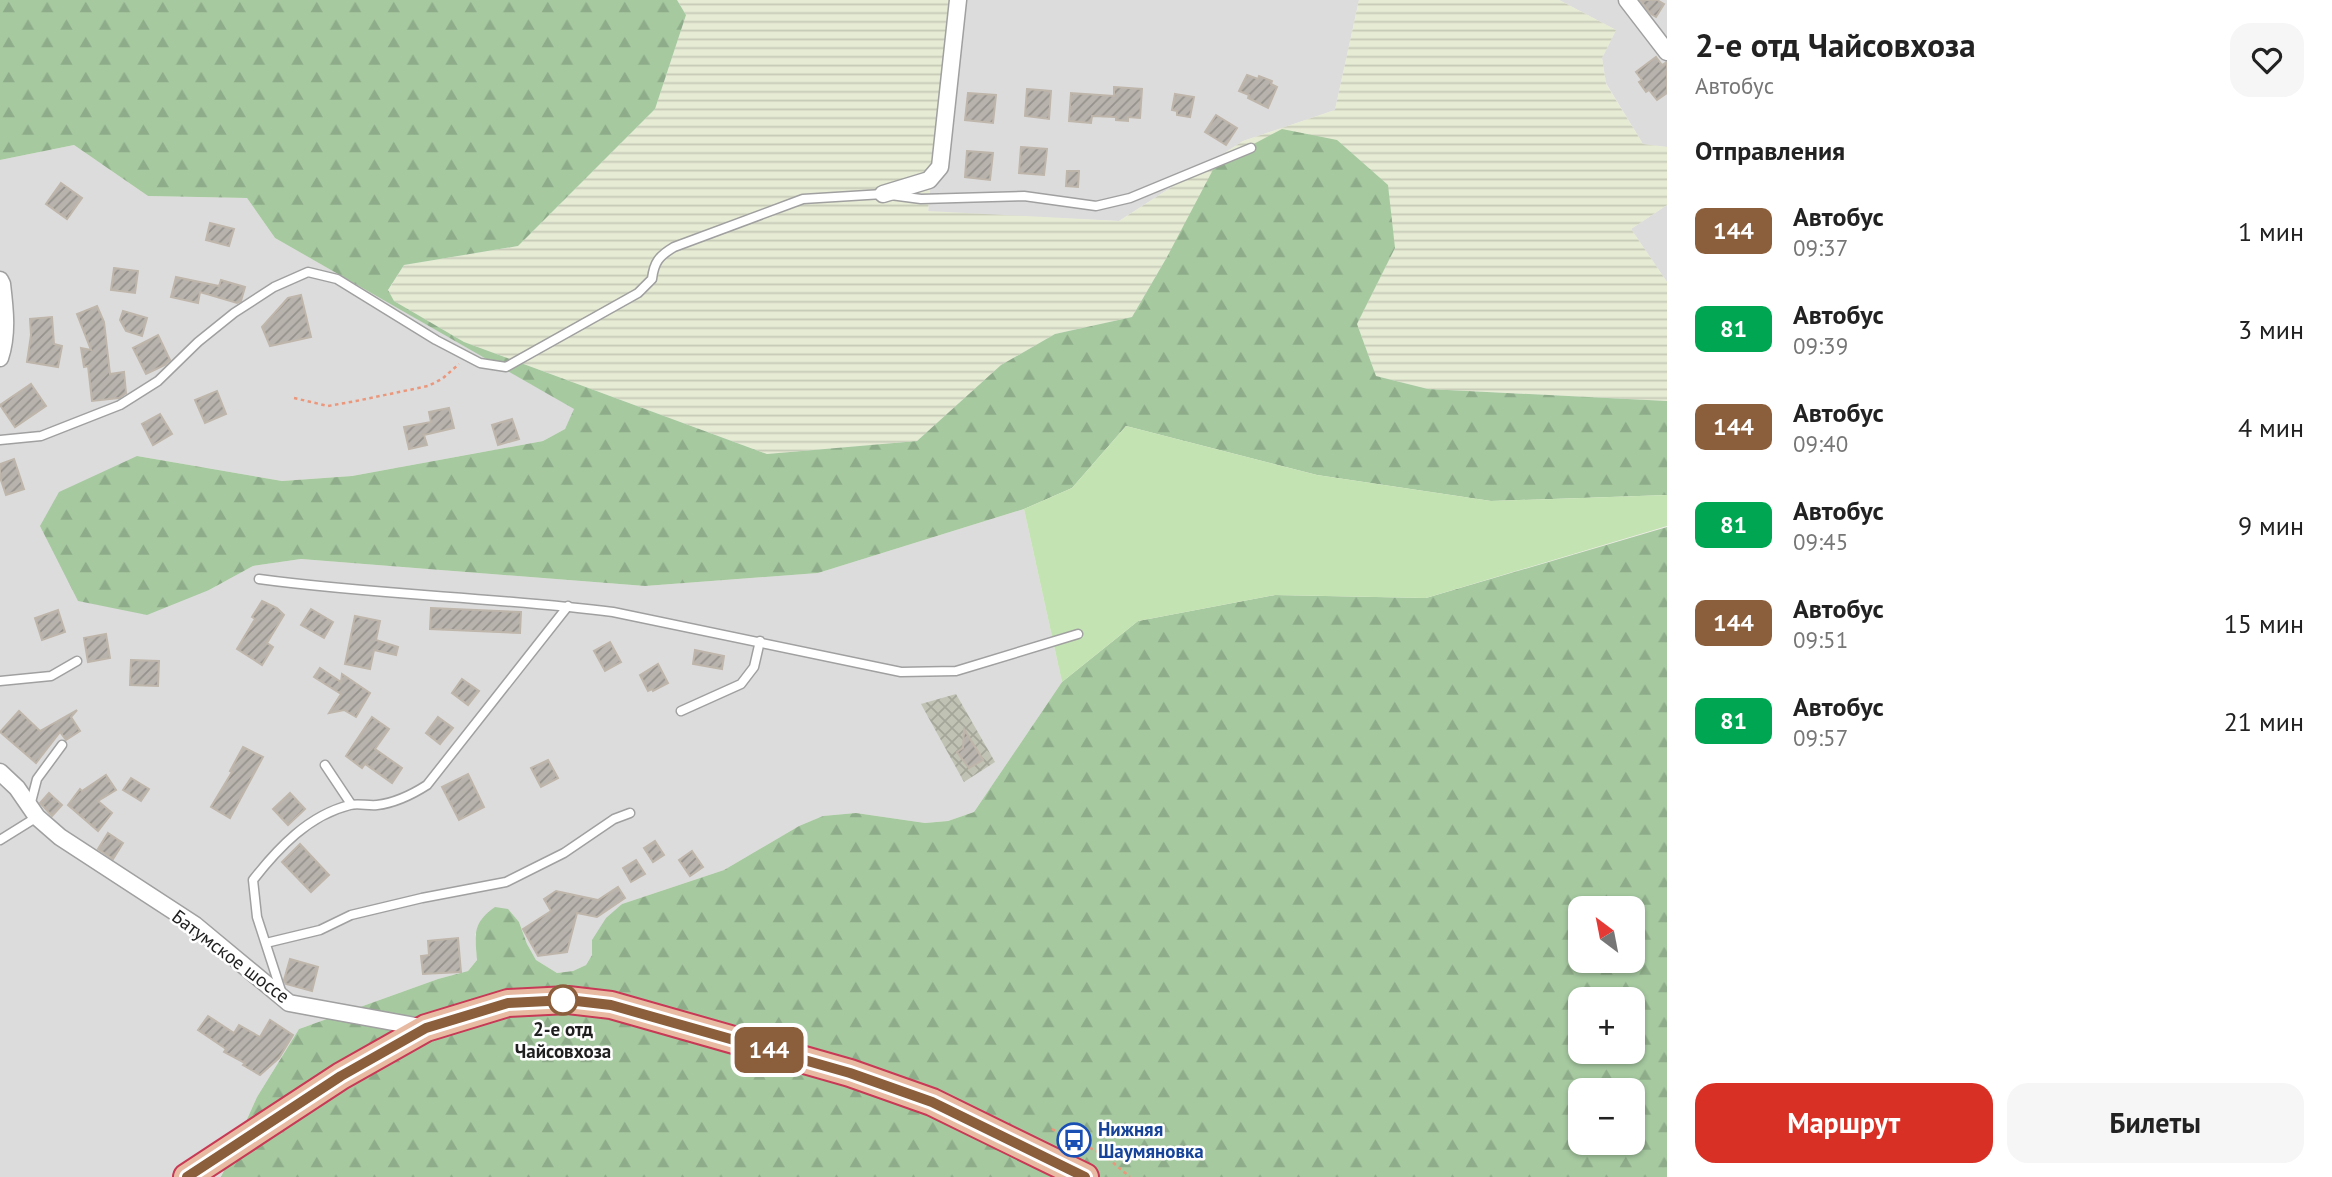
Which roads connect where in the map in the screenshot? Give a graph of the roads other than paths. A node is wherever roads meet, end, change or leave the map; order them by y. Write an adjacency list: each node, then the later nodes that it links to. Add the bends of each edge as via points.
1 (958, 0): 5 (street, via 940,167 929,180)
2 (1627, 0): 3 (street)
3 (1667, 52)
4 (1251, 148): 5 (lane, via 1130,198 1096,206 1024,196 921,199)
5 (883, 194): 8 (lane, via 803,199 674,247 660,256 653,265 652,279 638,293 506,367 480,363 337,279 308,272 234,313 158,381 120,405 41,436)
6 (0, 280): 7 (street, via 5,316)
7 (0, 358)
8 (0, 440)
9 (259, 579): 10 (lane)
10 (568, 606): 12 (lane); 19 (lane, via 427,785 379,805)
11 (1077, 634): 12 (lane, via 956,671 929,672 901,672)
12 (760, 641): 15 (lane, via 754,667 741,684)
13 (77, 661): 14 (lane, via 51,676)
14 (0, 681)
15 (681, 711)
16 (62, 745): 20 (lane, via 37,779)
17 (326, 765): 19 (lane)
18 (0, 772): 20 (street, Батумское шоссе)
19 (351, 804): 23 (lane, via 311,821 275,852 253,880 257,917)
20 (34, 811): 22 (lane); 24 (street, Батумское шоссе, via 61,837 195,925)
21 (630, 813): 23 (lane, via 506,882 363,912)
22 (0, 840)
23 (266, 943): 24 (lane)
24 (284, 1000): 25 (street, Батумское шоссе)
25 (426, 1028): 26 (highway, Батумское шоссе, via 341,1076); 28 (highway, Батумское шоссе, via 508,1003 568,1000 611,1005 850,1073 932,1102)
26 (213, 1169): 27 (highway, Батумское шоссе)
27 (187, 1177)
28 (1085, 1177)

